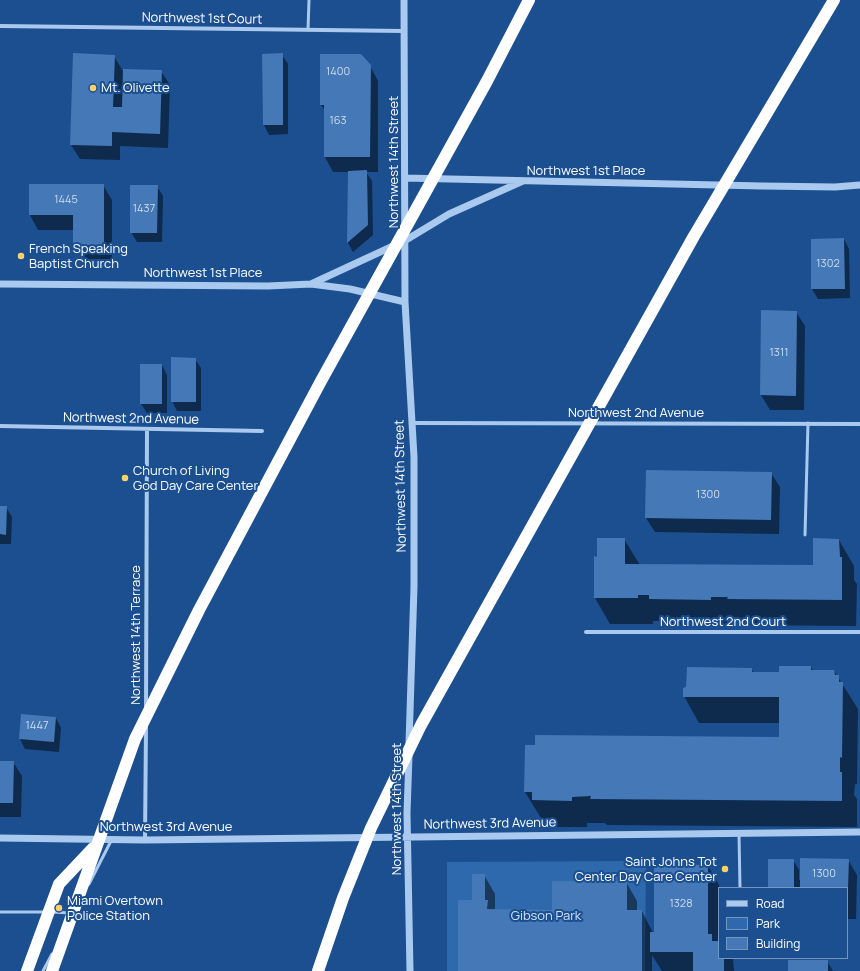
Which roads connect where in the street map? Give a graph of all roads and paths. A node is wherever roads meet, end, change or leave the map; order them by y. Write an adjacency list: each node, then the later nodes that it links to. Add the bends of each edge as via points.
1 (309, 0): 6 (lane)
2 (404, 0): 7 (street, Northwest 14th Street)
3 (529, 0): 30 (highway, via 199,610 135,739)
4 (834, 0): 36 (highway, via 694,236 424,719 370,828)
5 (0, 26): 6 (street, Northwest 1st Court)
6 (308, 30): 7 (street, Northwest 1st Court)
7 (405, 31): 8 (street, Northwest 14th Street)
8 (405, 178): 9 (street); 11 (street, Northwest 14th Street)
9 (525, 180): 10 (street, Northwest 1st Place, via 762,186); 11 (street, Northwest 1st Place, via 450,214)
10 (860, 185)
11 (406, 240): 13 (street, Northwest 1st Place); 14 (street, Northwest 14th Street)
12 (0, 284): 13 (street, Northwest 1st Place)
13 (311, 284): 14 (street, Northwest 1st Place, via 350,289)
14 (405, 302): 15 (street, Northwest 14th Street)
15 (412, 423): 16 (street, Northwest 2nd Avenue); 26 (street, Northwest 14th Street, via 414,588)
16 (808, 423): 17 (street, Northwest 2nd Avenue); 21 (lane)
17 (860, 424)
18 (0, 426): 19 (street, Northwest 2nd Avenue)
19 (147, 429): 20 (street, Northwest 2nd Avenue); 29 (street, Northwest 14th Terrace)
20 (262, 431)
21 (804, 535)
22 (586, 632): 23 (street, Northwest 2nd Court)
23 (860, 632)
24 (860, 832): 25 (street, Northwest 3rd Avenue)
25 (739, 834): 26 (street, Northwest 3rd Avenue); 31 (lane)
26 (408, 837): 29 (street, Northwest 3rd Avenue); 40 (street, Northwest 14th Street)
27 (0, 838): 28 (street, Northwest 3rd Avenue)
28 (112, 840): 29 (street, Northwest 3rd Avenue); 33 (lane)
29 (145, 840)
30 (97, 845): 37 (highway, via 59,884); 39 (highway)
31 (740, 887)
32 (0, 912): 33 (lane)
33 (74, 912): 34 (lane)
34 (56, 947)
35 (53, 953): 38 (lane)
36 (320, 968)
37 (27, 971)
38 (43, 971)
39 (52, 971)
40 (410, 971)

